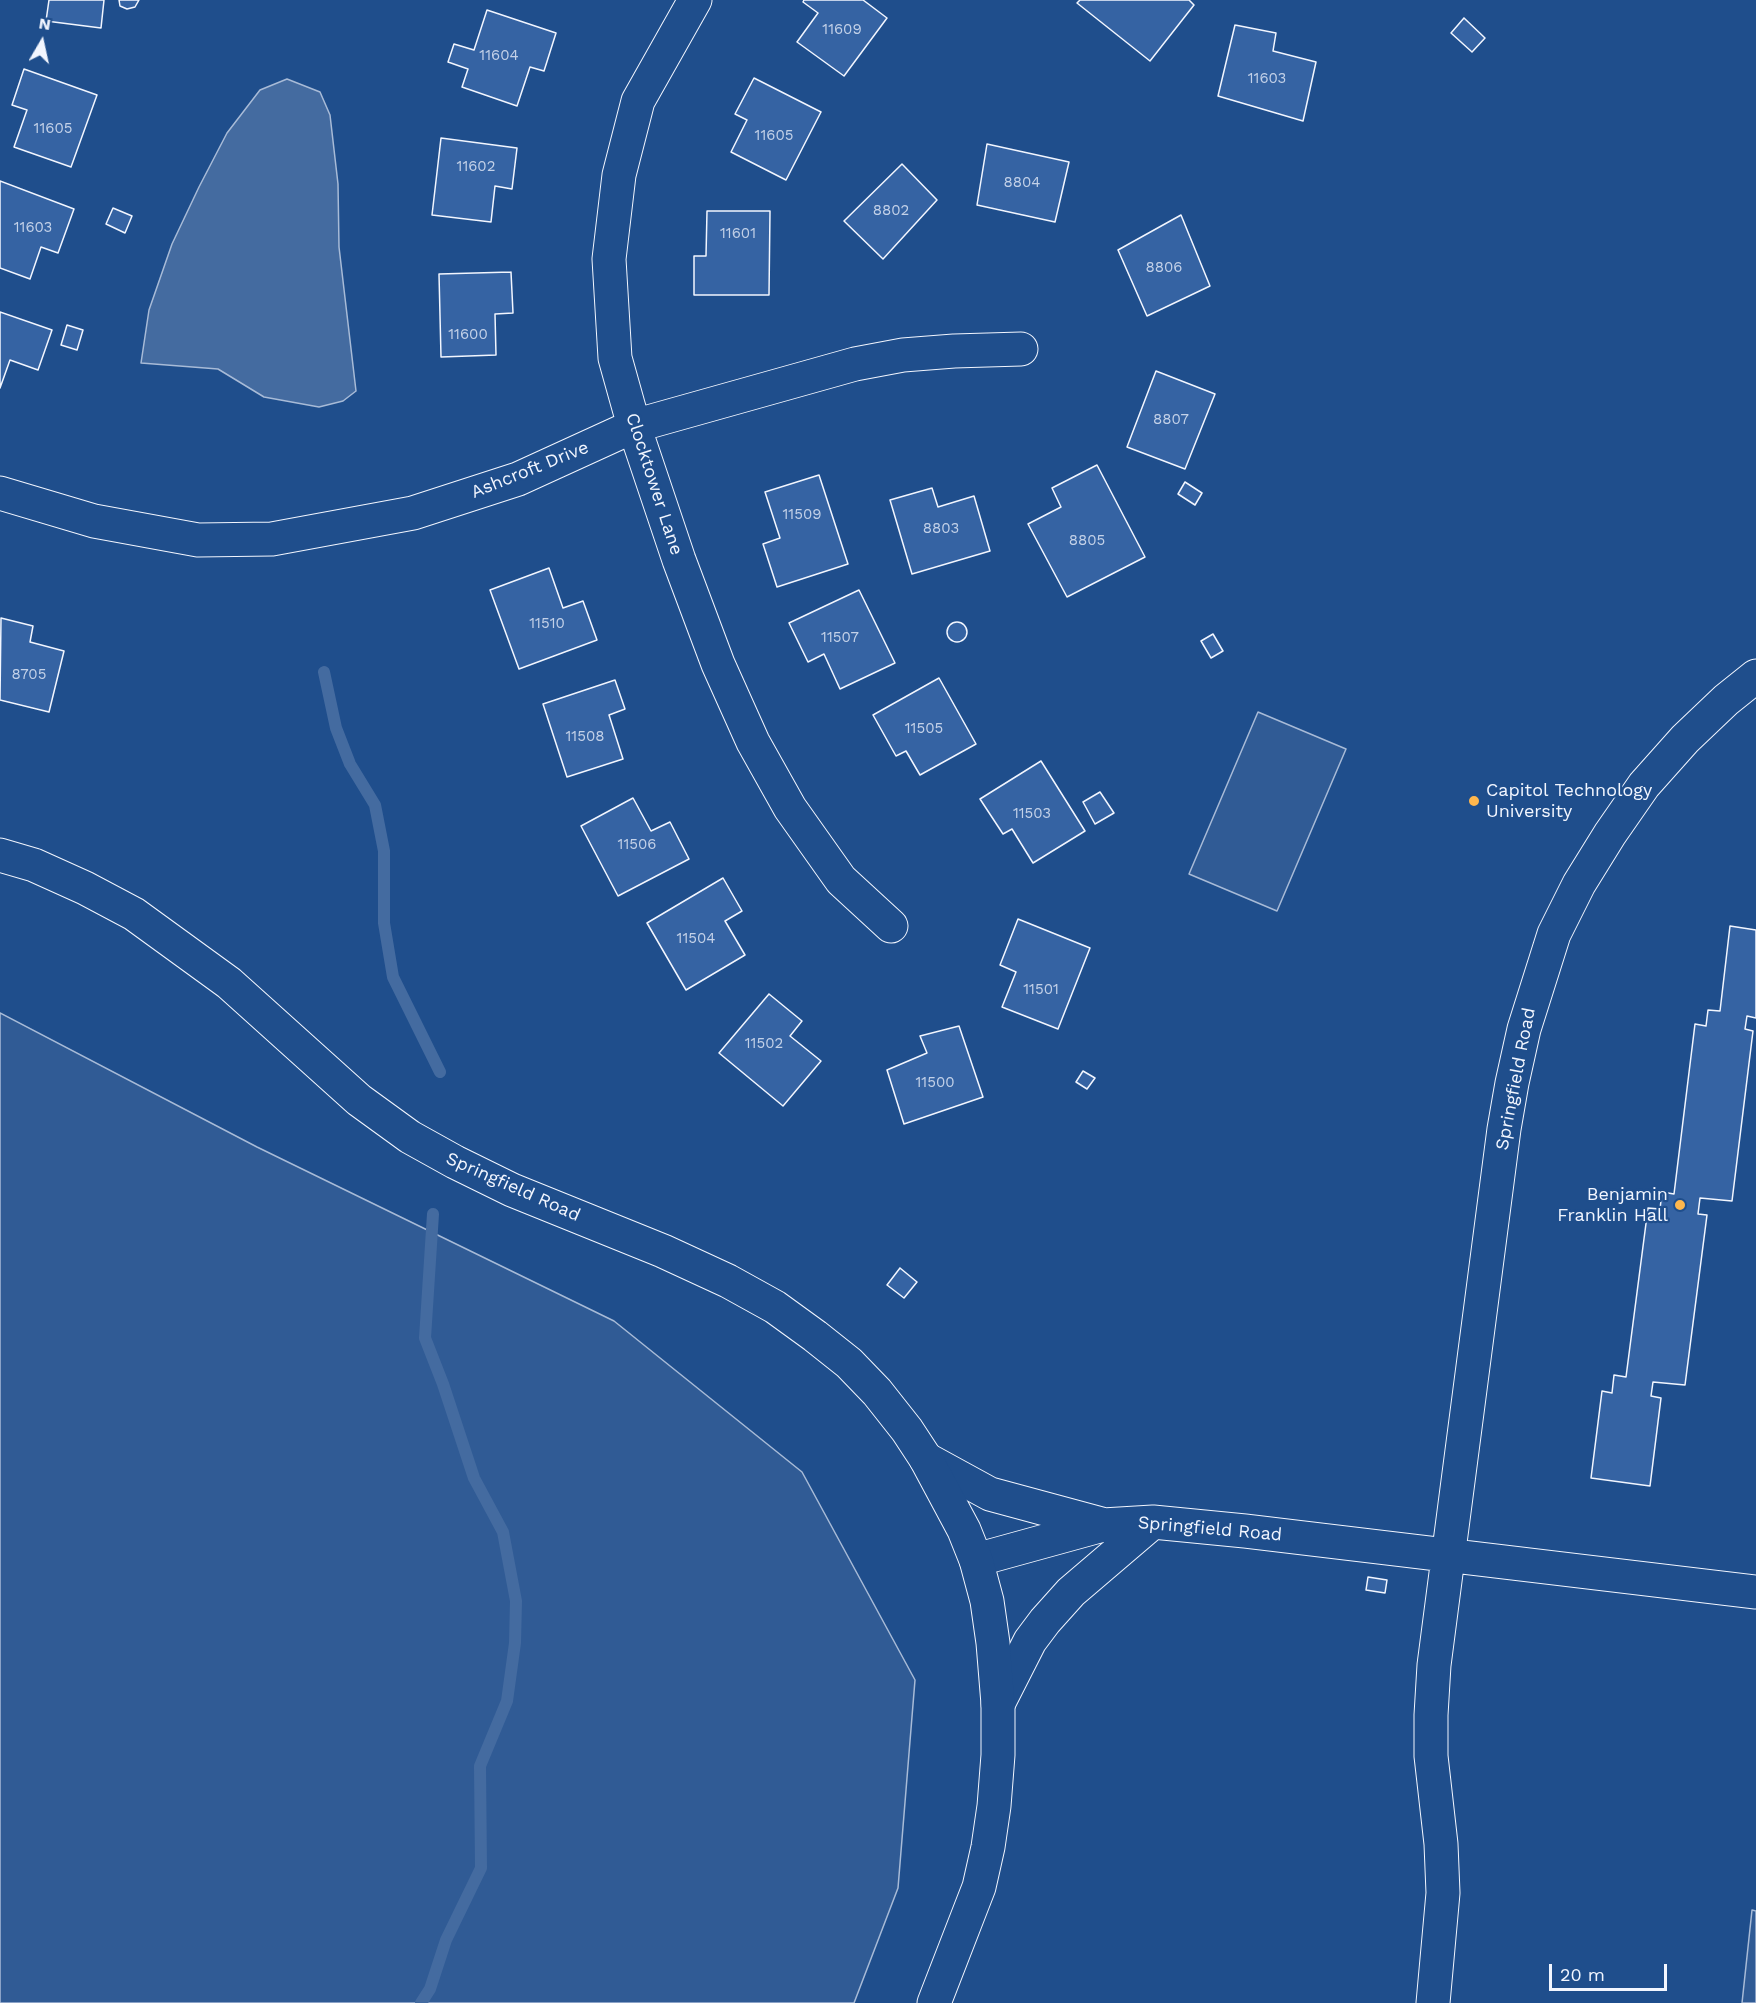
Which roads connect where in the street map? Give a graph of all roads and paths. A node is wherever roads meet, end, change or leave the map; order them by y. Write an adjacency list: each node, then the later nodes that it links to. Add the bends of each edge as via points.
1 (695, 0): 3 (street, Clocktower Lane, via 638,101 619,175 609,259 615,358)
2 (1021, 349): 3 (street, Ashcroft Drive, via 903,354)
3 (634, 426): 4 (street, Ashcroft Drive, via 518,479 413,513 272,539 198,540 94,520); 7 (street, Clocktower Lane, via 714,654 753,742 790,808 842,880)
4 (0, 493)
5 (1756, 676): 11 (street, Springfield Road, via 1685,739 1644,785 1579,884 1541,971 1524,1029 1506,1118)
6 (0, 855): 8 (street, Springfield Road, via 85,888 144,921 229,983 359,1100 410,1137 512,1190 663,1251 775,1307 849,1363 877,1392)
7 (891, 926)
8 (926, 1459): 10 (street, via 990,1494); 12 (street, Springfield Road)
9 (1153, 1522): 10 (street, Springfield Road); 11 (street, Springfield Road); 14 (street, via 1071,1592 1045,1621 1030,1641)
10 (1103, 1525): 12 (street, Springfield Road)
11 (1449, 1555): 13 (street, Springfield Road); 16 (street, via 1431,1715 1443,1893)
12 (976, 1560): 14 (street, Springfield Road, via 987,1601)
13 (1756, 1592)
14 (998, 1704): 15 (street, Springfield Road, via 998,1755 988,1847 979,1887)
15 (934, 2003)
16 (1433, 2003)

